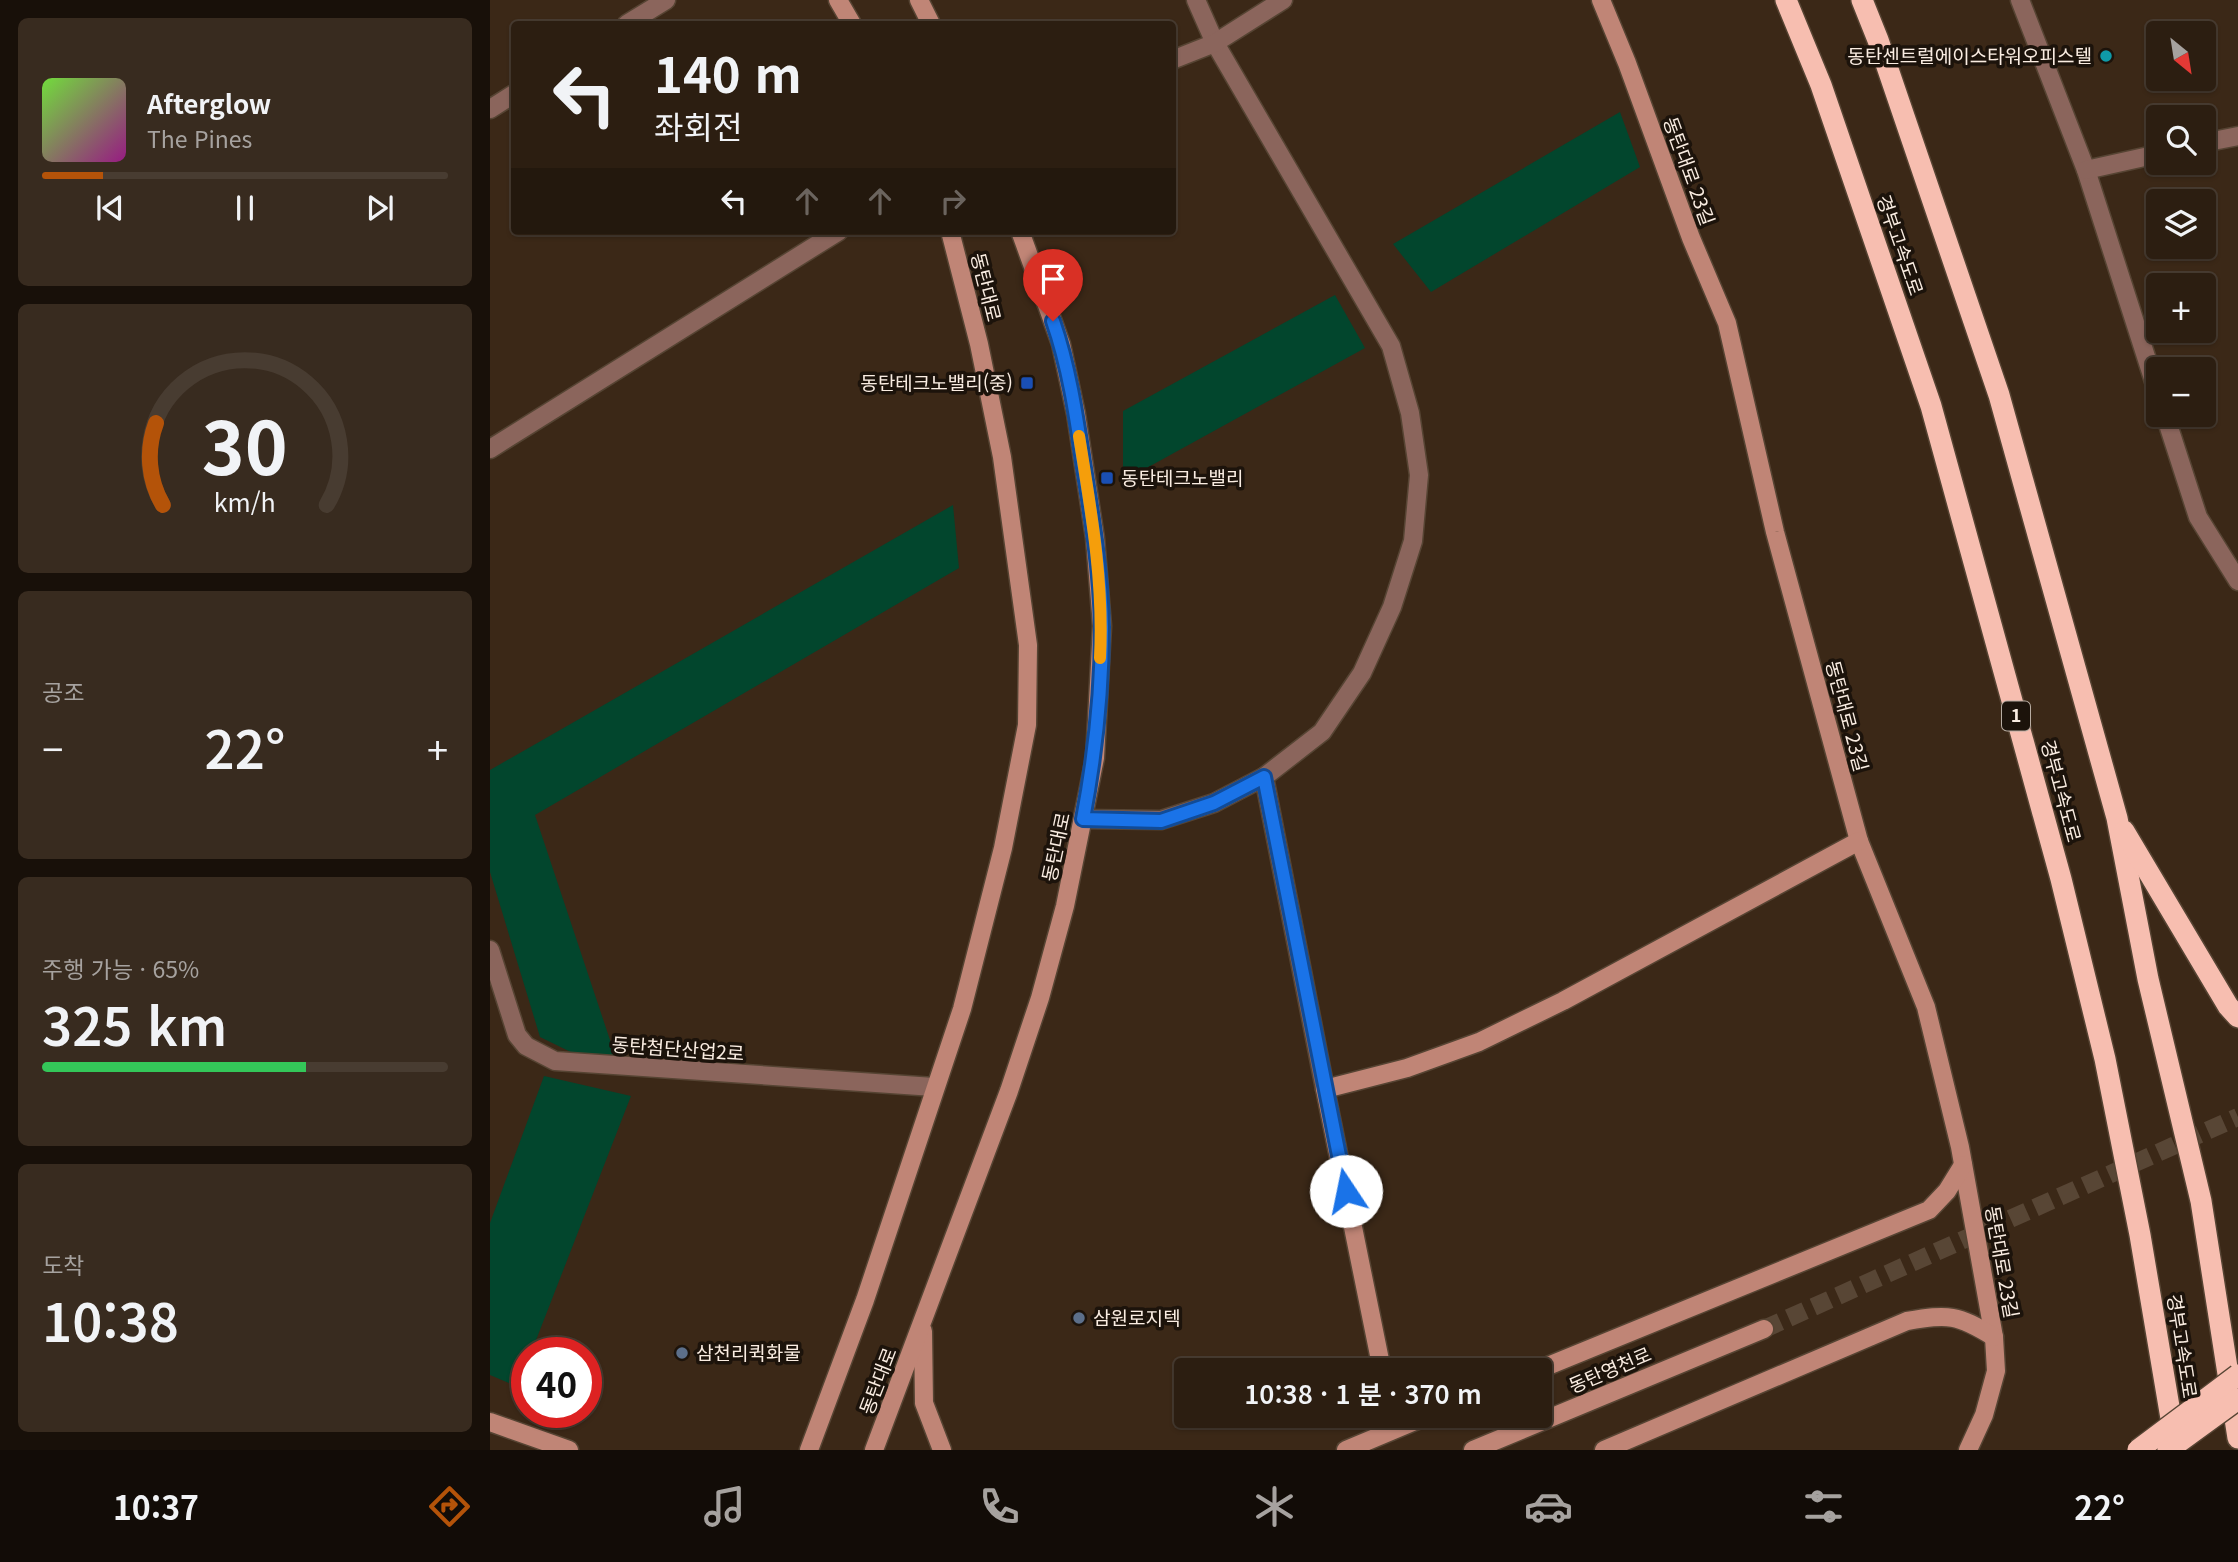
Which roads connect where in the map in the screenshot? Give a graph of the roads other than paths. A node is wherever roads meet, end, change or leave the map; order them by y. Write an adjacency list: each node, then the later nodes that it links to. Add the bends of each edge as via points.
1 (666, 0): 10 (street)
2 (838, 0): 11 (street)
3 (919, 0): 12 (street)
4 (1196, 0): 13 (street)
5 (1283, 0): 13 (street)
6 (1601, 0): 31 (street, 동탄대로 23길, via 1690,238 1727,323 1775,532)
7 (1786, 0): 57 (highway, 경부고속도로 / 1, via 1821,85 1931,406 2058,866 2105,1059)
8 (1862, 0): 29 (highway, via 1999,395)
9 (2020, 0): 20 (street)
10 (632, 21)
11 (850, 21)
12 (930, 21)
13 (1215, 43): 14 (street); 28 (street, via 1391,346 1410,413 1419,475 1413,541 1392,607 1362,673 1322,732)
14 (1176, 58)
15 (511, 96): 16 (street)
16 (490, 109)
17 (2238, 135): 18 (street)
18 (2216, 140)
19 (2146, 157): 20 (street)
20 (2085, 170): 24 (street)
21 (833, 235): 26 (street)
22 (951, 235): 34 (street, 동탄대로, via 1002,457 1028,645 1027,725 1003,848 962,1009)
23 (1021, 235): 30 (street, 동탄대로, via 1061,344 1095,538 1102,626 1095,758)
24 (2146, 357)
25 (2169, 427): 27 (street, via 2198,517)
26 (490, 449)
27 (2238, 581)
28 (1264, 777): 30 (street, via 1214,803 1161,821); 35 (street)
29 (2117, 818): 33 (highway); 46 (highway, via 2148,979 2201,1201)
30 (1083, 819): 37 (street, 동탄대로, via 1040,998)
31 (1859, 841): 35 (street, via 1479,1042 1407,1068); 36 (street, 동탄대로 23길, via 1926,1007)
32 (490, 950): 34 (street, 동탄첨단산업2로, via 517,1035 526,1046 555,1061)
33 (2238, 1017)
34 (934, 1087): 48 (street, 동탄대로, via 866,1300)
35 (1325, 1089): 40 (street)
36 (1963, 1165): 39 (street, 동탄대로 23길); 41 (street, via 1929,1210)
37 (922, 1322): 49 (street, 동탄대로); 50 (street, via 924,1403)
38 (1764, 1329): 52 (street, 동탄영천로)
39 (1994, 1337): 53 (street, via 1968,1321 1941,1316 1907,1321); 54 (street, 동탄대로 23길, via 1996,1371)
40 (1380, 1358)
41 (1552, 1364)
42 (2238, 1375): 55 (highway, bridge)
43 (2238, 1399): 56 (highway, bridge)
44 (490, 1422): 47 (street)
45 (1383, 1428): 51 (street)
46 (2238, 1438)
47 (569, 1450)
48 (809, 1450)
49 (874, 1450)
50 (942, 1450)
51 (1346, 1450)
52 (1473, 1450)
53 (1604, 1450)
54 (1968, 1450)
55 (2138, 1450)
56 (2168, 1450)
57 (2176, 1450)

